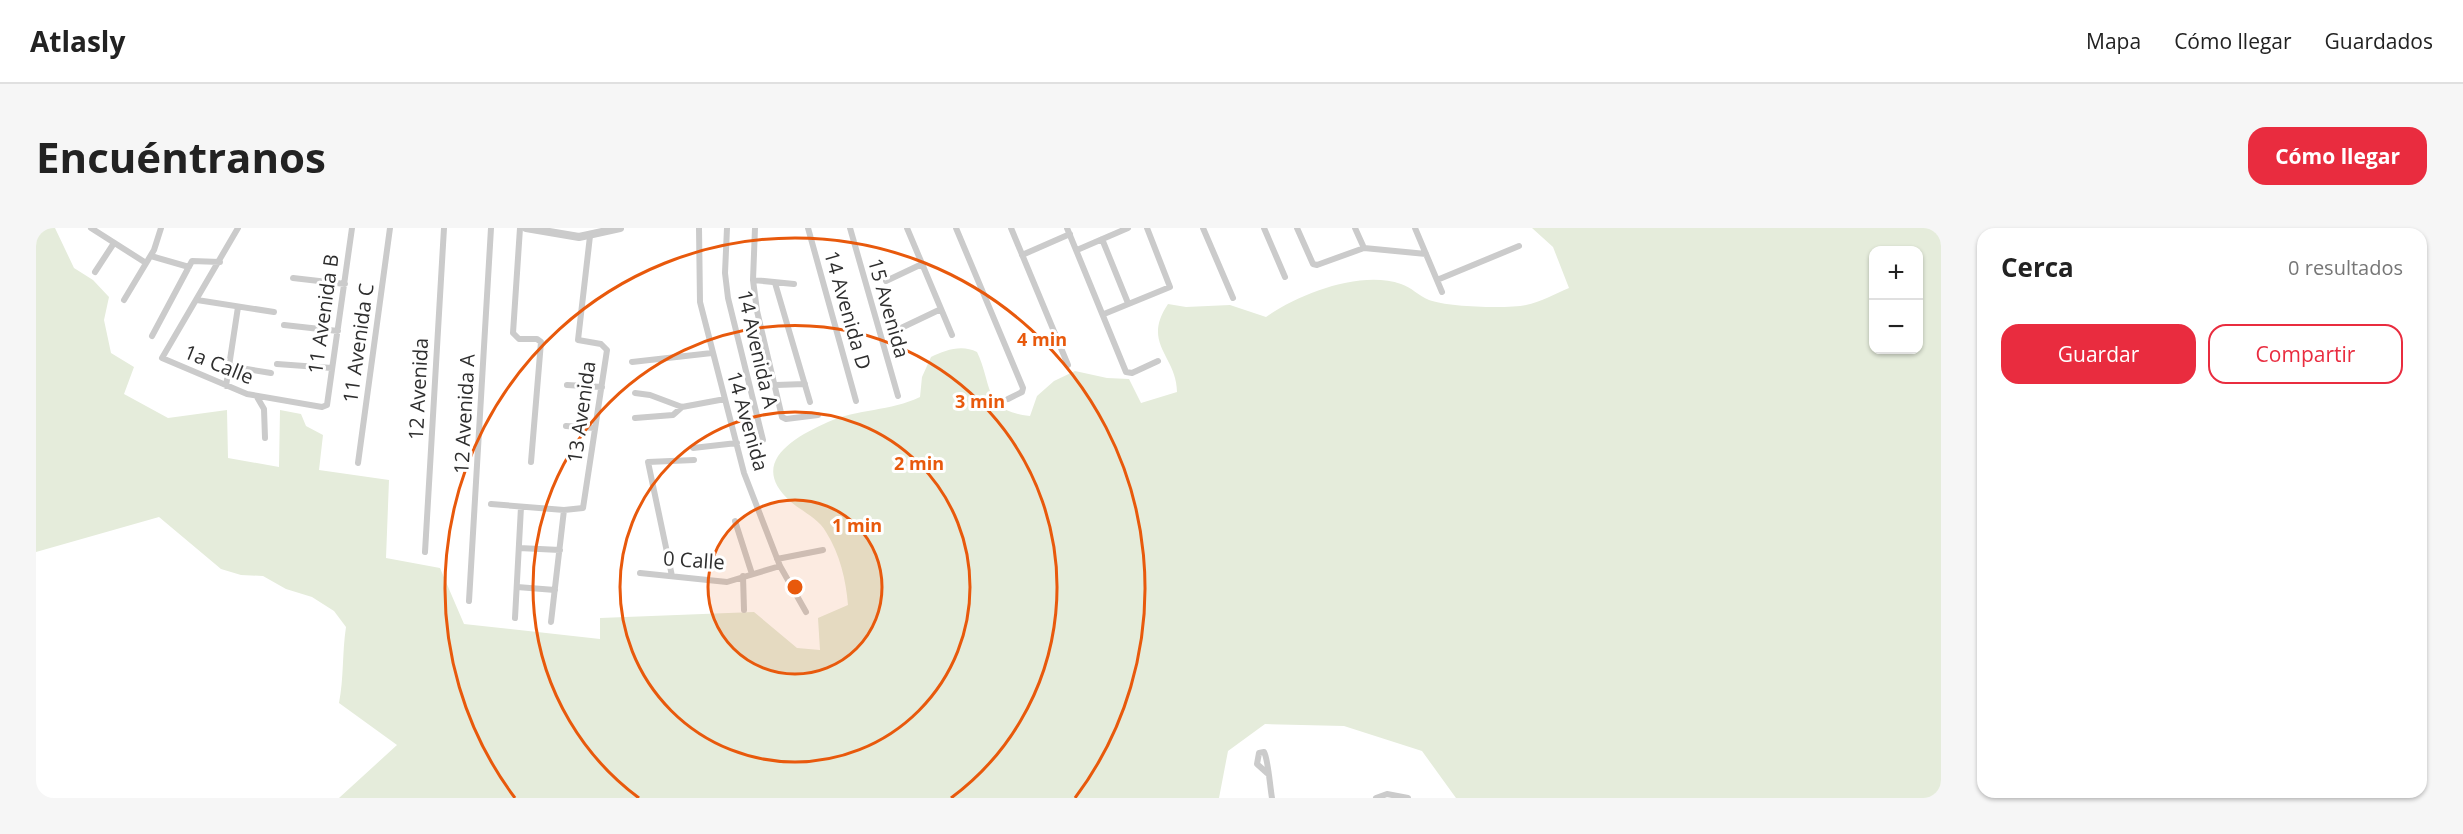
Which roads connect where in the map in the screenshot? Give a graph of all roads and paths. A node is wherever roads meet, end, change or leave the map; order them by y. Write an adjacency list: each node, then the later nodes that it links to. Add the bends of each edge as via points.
1 (91, 228): 30 (street)
2 (160, 228): 36 (street)
3 (238, 228): 37 (street)
4 (352, 228): 48 (street, 11 Avenida B)
5 (390, 228): 95 (street, 11 Avenida C)
6 (444, 228): 103 (street, 12 Avenida)
7 (491, 228): 111 (street, 12 Avenida A)
8 (520, 228): 94 (street, via 513,333 519,339 541,342)
9 (526, 228): 28 (street, via 562,236)
10 (620, 228): 26 (street)
11 (699, 228): 64 (street, 14 Avenida, via 698,288)
12 (727, 228): 90 (street, 14 Avenida A, via 728,298)
13 (755, 228): 44 (street)
14 (808, 228): 82 (street, 14 Avenida D)
15 (850, 228): 78 (street, 15 Avenida)
16 (907, 228): 40 (street)
17 (956, 228): 81 (street, via 1023,388)
18 (1011, 228): 35 (street)
19 (1128, 228): 29 (street)
20 (1147, 228): 54 (street, via 1170,284 1167,289)
21 (1203, 228): 51 (street)
22 (1264, 228): 42 (street)
23 (1297, 228): 32 (street, via 1313,264)
24 (1355, 228): 32 (street)
25 (1415, 228): 34 (street)
26 (605, 230): 28 (street)
27 (1068, 231): 33 (street); 35 (street)
28 (590, 236): 76 (street, 13 Avenida, via 578,336 581,342 600,344 607,350)
29 (1102, 239): 33 (street); 54 (street)
30 (114, 243): 38 (street); 41 (street)
31 (1519, 246): 45 (street)
32 (1364, 248): 34 (street)
33 (1077, 250): 58 (street)
34 (1426, 254): 45 (street)
35 (1022, 255): 68 (street)
36 (150, 256): 38 (street); 39 (street)
37 (220, 262): 39 (street); 53 (street)
38 (146, 263): 52 (street)
39 (191, 264): 63 (street)
40 (922, 264): 46 (street); 56 (street)
41 (95, 272)
42 (1285, 277)
43 (293, 278): 48 (street)
44 (753, 280): 47 (street); 74 (street)
45 (1437, 280): 50 (street)
46 (886, 281)
47 (775, 283): 49 (street); 72 (street)
48 (345, 284): 61 (street, 11 Avenida B)
49 (794, 284)
50 (1442, 292)
51 (1233, 298)
52 (124, 300)
53 (197, 300): 55 (street); 75 (street, 1a Calle, via 162,357)
54 (1128, 303): 58 (street)
55 (238, 307): 57 (street); 69 (street)
56 (941, 309): 60 (street); 62 (street)
57 (274, 312)
58 (1104, 314): 65 (street, via 1126,372)
59 (284, 325): 61 (street)
60 (899, 329)
61 (338, 331): 70 (street, 11 Avenida B)
62 (952, 335)
63 (152, 336)
64 (712, 353): 66 (street); 80 (street, 14 Avenida)
65 (1158, 361)
66 (632, 362)
67 (277, 364): 70 (street, 1a Calle)
68 (1068, 365)
69 (229, 366): 71 (street); 75 (street)
70 (332, 368): 79 (street, 11 Avenida B, via 327,405 322,407)
71 (271, 373)
72 (805, 384): 74 (street); 83 (street)
73 (567, 385): 76 (street)
74 (776, 385): 85 (street, via 786,419)
75 (226, 386): 79 (street, 1a Calle)
76 (602, 387): 88 (street, 13 Avenida)
77 (635, 393): 84 (street)
78 (897, 396)
79 (257, 397): 89 (street, 1a Calle, via 264,409)
80 (724, 399): 84 (street); 91 (street, 14 Avenida)
81 (1008, 399)
82 (856, 401)
83 (810, 402)
84 (682, 407): 86 (street, via 673,415)
85 (818, 416)
86 (636, 418)
87 (566, 426): 88 (street)
88 (596, 428): 98 (street, 13 Avenida, via 583,508)
89 (265, 438)
90 (763, 440)
91 (737, 444): 92 (street); 104 (street, 14 Avenida, via 744,473)
92 (693, 448)
93 (694, 460): 107 (street, via 648,462)
94 (531, 462)
95 (358, 463)
96 (491, 504): 97 (street)
97 (522, 507): 98 (street); 100 (street)
98 (564, 510): 101 (street)
99 (735, 521): 106 (street)
100 (519, 548): 101 (street); 109 (street)
101 (560, 550): 110 (street)
102 (823, 550): 104 (street, 0 Calle)
103 (425, 552)
104 (779, 562): 106 (street, 0 Calle); 113 (street, 14 Avenida)
105 (640, 573): 107 (street, 0 Calle)
106 (752, 574): 108 (street, 0 Calle)
107 (672, 576): 108 (street, 0 Calle, via 720,582)
108 (743, 576): 112 (street)
109 (517, 587): 110 (street); 114 (street)
110 (555, 590): 115 (street)
111 (469, 601)
112 (744, 610)
113 (806, 612)
114 (515, 618)
115 (551, 622)
116 (1267, 772): 117 (street)
117 (1272, 798)
118 (1376, 798): 119 (street, via 1388,794)
119 (1408, 798)

